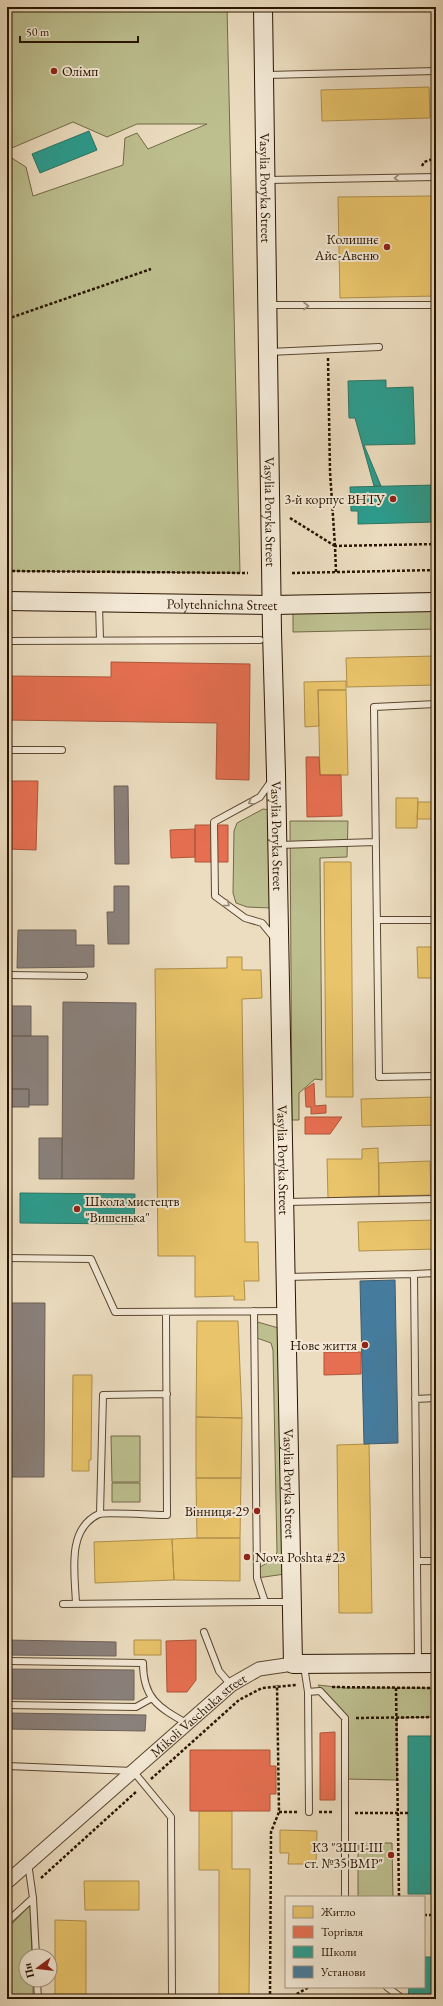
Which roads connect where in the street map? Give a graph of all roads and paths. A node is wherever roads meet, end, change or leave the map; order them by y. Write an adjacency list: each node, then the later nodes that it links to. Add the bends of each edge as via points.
1 (263, 7): 3 (street, Vasylia Poryka Street)
2 (436, 71): 3 (lane)
3 (263, 75): 5 (street, Vasylia Poryka Street)
4 (436, 177): 5 (lane, one-way to 5)
5 (265, 180): 7 (street, Vasylia Poryka Street)
6 (151, 269): 9 (path)
7 (267, 305): 8 (lane, one-way to 8); 12 (street, Vasylia Poryka Street)
8 (436, 305)
9 (7, 319)
10 (379, 348): 11 (lane)
11 (328, 349): 12 (lane); 15 (path, via 330,472)
12 (268, 352): 24 (street, Vasylia Poryka Street)
13 (290, 518): 15 (path)
14 (436, 544): 15 (path)
15 (335, 546): 18 (path)
16 (436, 570): 18 (path)
17 (7, 571): 19 (path)
18 (336, 572): 20 (path)
19 (248, 573)
20 (292, 573)
21 (7, 601): 23 (street, Polytehnichna Street)
22 (436, 602): 24 (street, Polytehnichna Street)
23 (99, 603): 24 (street, Polytehnichna Street); 25 (lane)
24 (272, 605): 31 (street, Vasylia Poryka Street)
25 (100, 640): 26 (lane); 27 (lane)
26 (260, 640)
27 (7, 641)
28 (436, 704): 32 (lane, via 374,707)
29 (7, 750): 30 (lane)
30 (62, 750)
31 (276, 774): 33 (street, Vasylia Poryka Street); 36 (lane, one-way to 36, via 260,797 214,822 215,896 246,918 262,923)
32 (376, 842): 33 (lane); 34 (lane)
33 (278, 845): 36 (street, Vasylia Poryka Street)
34 (377, 920): 35 (lane); 39 (lane, via 379,1077)
35 (436, 920)
36 (280, 945): 41 (street, Vasylia Poryka Street)
37 (7, 975): 38 (lane)
38 (84, 976)
39 (436, 1076)
40 (436, 1199): 41 (lane)
41 (285, 1202): 45 (street, Vasylia Poryka Street)
42 (7, 1258): 48 (lane, via 91,1259 115,1312)
43 (436, 1273): 44 (lane)
44 (414, 1274): 45 (lane); 50 (lane)
45 (286, 1277): 47 (street, Vasylia Poryka Street)
46 (254, 1311): 47 (lane); 48 (lane); 55 (lane, via 256,1578)
47 (287, 1311): 56 (street, Vasylia Poryka Street)
48 (166, 1312): 49 (lane)
49 (167, 1394): 52 (lane, via 103,1395); 52 (lane, via 167,1515)
50 (415, 1398): 51 (lane); 53 (lane)
51 (436, 1398)
52 (100, 1514): 58 (lane, via 82,1527 77,1537)
53 (417, 1561): 54 (lane); 61 (lane)
54 (436, 1561)
55 (265, 1602): 56 (lane); 58 (lane)
56 (293, 1602): 62 (street, Vasylia Poryka Street)
57 (63, 1604): 58 (lane)
58 (76, 1604)
59 (204, 1632): 63 (lane, via 219,1671)
60 (7, 1661): 67 (lane, via 143,1663 146,1689)
61 (427, 1663): 62 (street, Mikoli Vaschuka street)
62 (299, 1664): 63 (street, Mikoli Vaschuka street, via 259,1669); 66 (lane)
63 (231, 1685): 73 (street, Mikoli Vaschuka street)
64 (277, 1686): 95 (path, via 279,1812 271,1832)
65 (396, 1688): 72 (path)
66 (308, 1692): 71 (lane, via 320,1691); 77 (lane)
67 (152, 1698): 68 (lane, via 136,1707); 73 (lane, via 161,1708)
68 (7, 1705)
69 (234, 1705): 76 (path)
70 (436, 1717): 72 (path)
71 (345, 1718): 72 (path); 83 (lane)
72 (397, 1718): 84 (path)
73 (186, 1724): 75 (street, Mikoli Vaschuka street)
74 (7, 1766): 75 (lane)
75 (133, 1771): 76 (lane); 80 (street, Mikoli Vaschuka street)
76 (144, 1785): 82 (path); 94 (lane, via 171,1817)
77 (309, 1812)
78 (431, 1813): 79 (path)
79 (436, 1813)
80 (28, 1864): 81 (street, Mikoli Vaschuka street); 82 (lane)
81 (7, 1882)
82 (31, 1887): 85 (lane)
83 (346, 1896)
84 (399, 1896)
85 (33, 1898): 88 (lane); 89 (lane)
86 (425, 1915): 87 (path)
87 (436, 1916)
88 (7, 1922)
89 (36, 1948)
90 (37, 1988): 93 (lane)
91 (307, 1988): 96 (path)
92 (388, 1988): 97 (lane)
93 (38, 1999)
94 (172, 1999)
95 (270, 1999)
96 (288, 1999)
97 (403, 1999)

